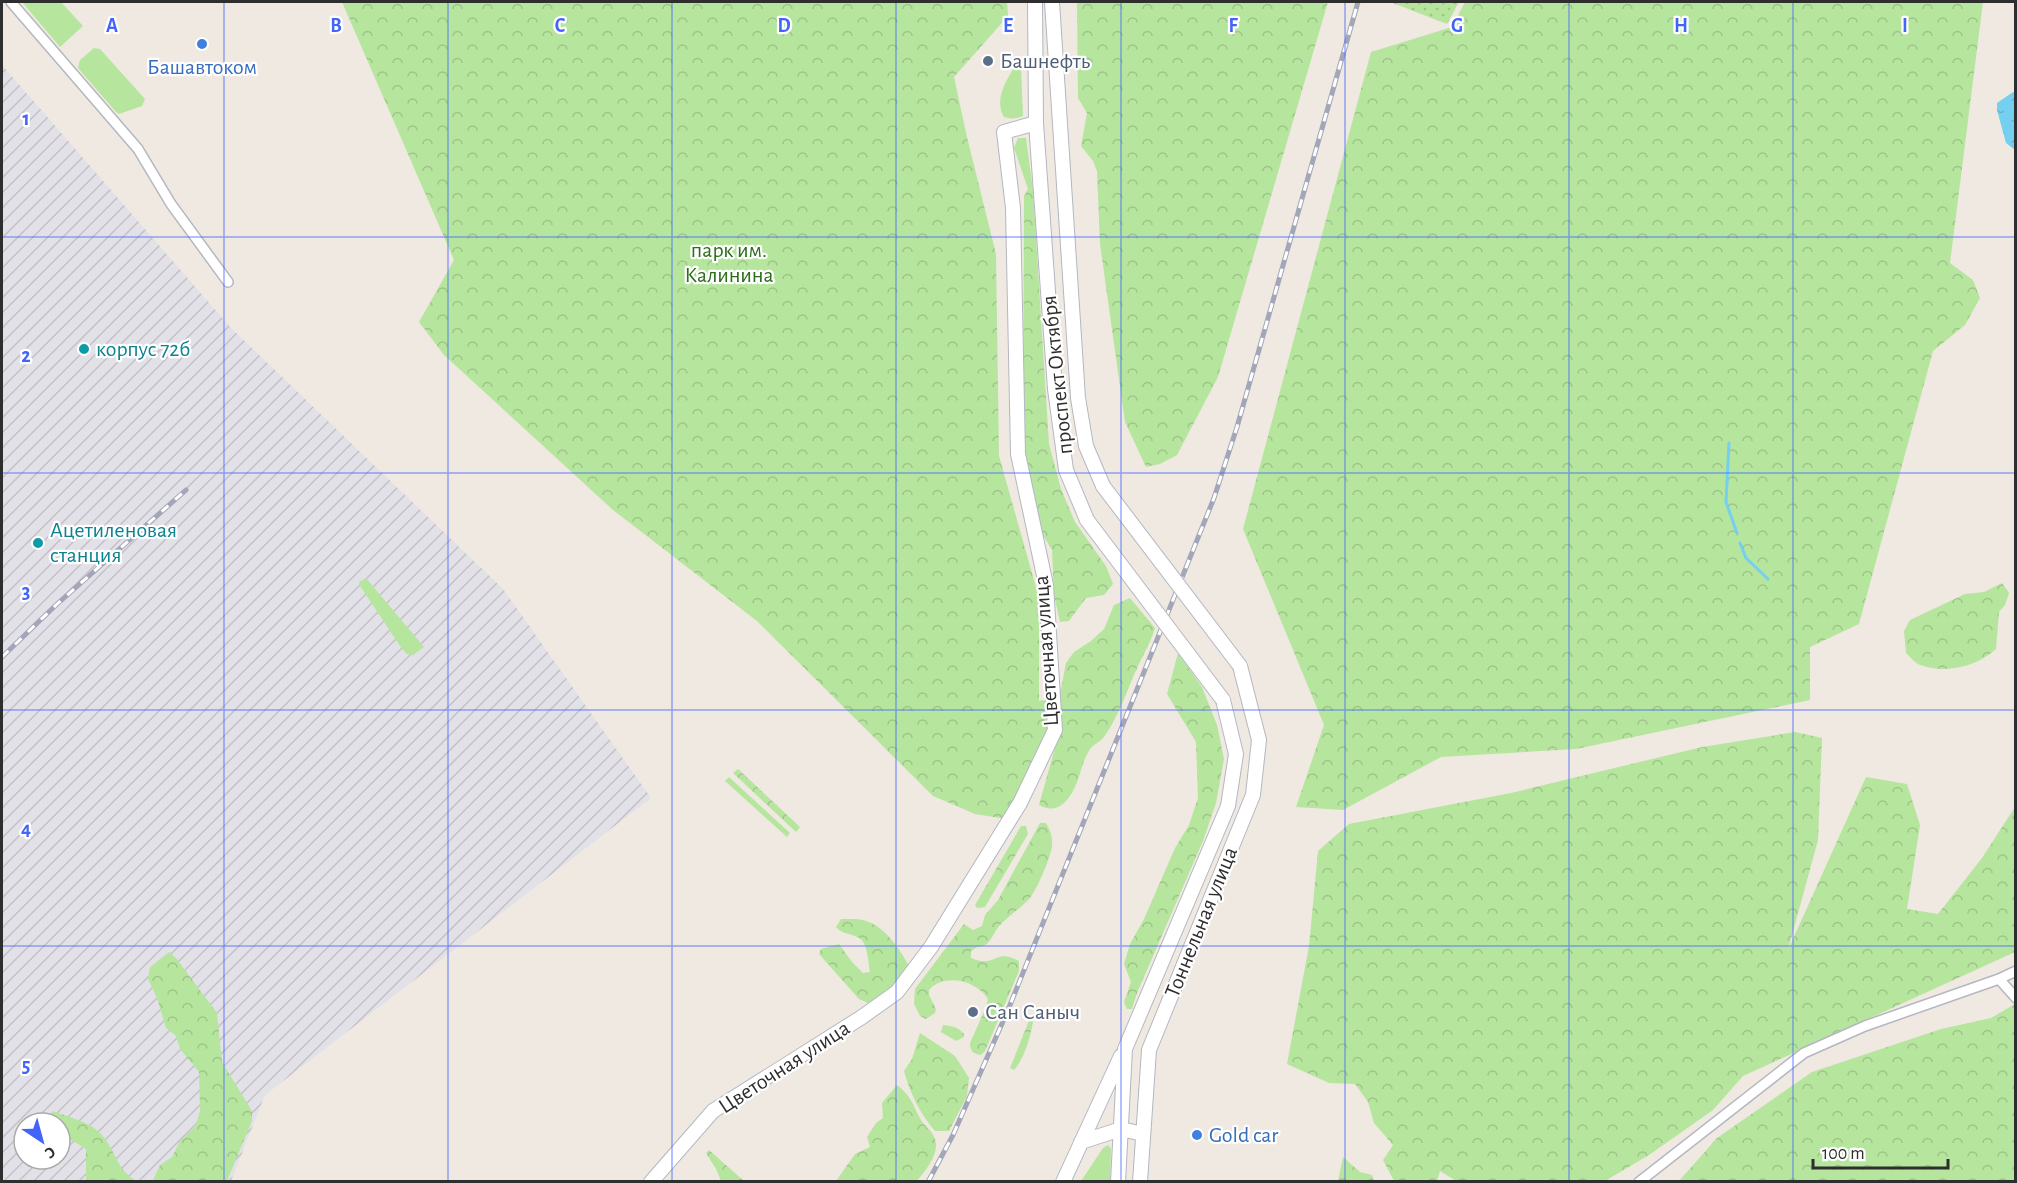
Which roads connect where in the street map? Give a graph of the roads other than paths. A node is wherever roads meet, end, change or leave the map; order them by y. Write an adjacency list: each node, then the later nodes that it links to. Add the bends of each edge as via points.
1 (11, 2): 5 (street, via 138,149 171,204)
2 (1035, 2): 4 (main road, проспект Октября)
3 (1052, 2): 6 (main road, проспект Октября, bridge, via 1078,398 1086,446 1103,486)
4 (1035, 123): 7 (main road, проспект Октября, bridge, via 1056,400 1066,470 1087,519); 15 (main road, Цветочная улица, via 1004,132 1013,208 1017,454 1046,585 1055,730 1020,803 931,947 897,992 713,1111)
5 (228, 282)
6 (1240, 666): 13 (main road, Тоннельная улица, via 1259,740 1253,795 1149,1050)
7 (1223, 700): 11 (main road, Тоннельная улица, via 1236,754 1228,806)
8 (2016, 971): 9 (street)
9 (1999, 980): 10 (street); 19 (street, via 1865,1026 1804,1053)
10 (2016, 998)
11 (1125, 1049): 12 (main road, Тоннельная улица); 14 (main road)
12 (1121, 1130): 13 (main road); 14 (main road); 17 (main road, Тоннельная улица)
13 (1143, 1134): 18 (main road, Тоннельная улица)
14 (1081, 1142): 16 (main road)
15 (651, 1182)
16 (1063, 1182)
17 (1118, 1182)
18 (1140, 1182)
19 (1639, 1182)

